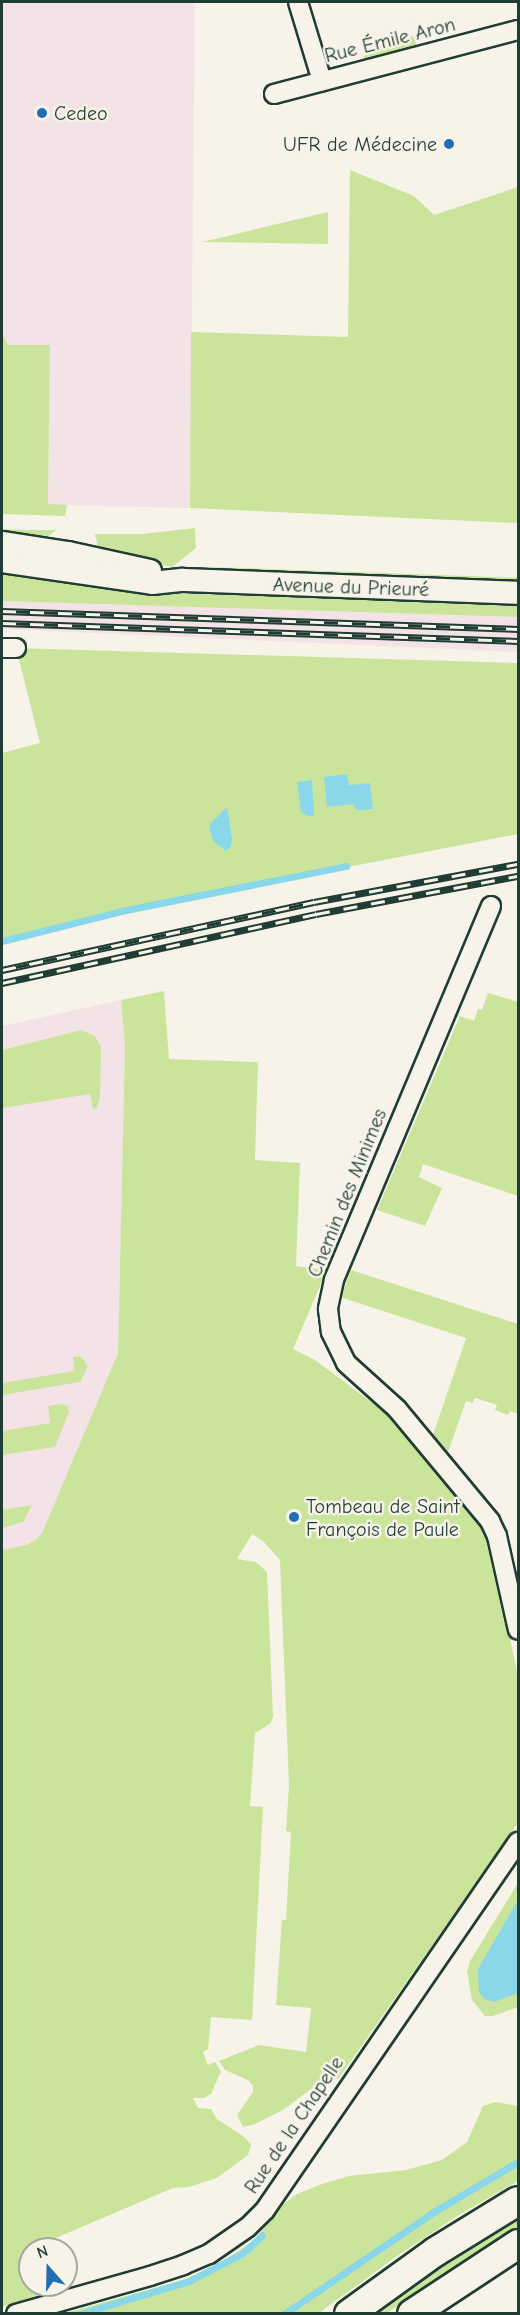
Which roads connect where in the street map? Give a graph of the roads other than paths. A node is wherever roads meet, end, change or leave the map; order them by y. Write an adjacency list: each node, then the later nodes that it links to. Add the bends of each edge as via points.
1 (298, 2): 3 (street)
2 (519, 30): 3 (street, Rue Émile Aron)
3 (322, 81): 4 (street, Rue Émile Aron)
4 (274, 94)
5 (2, 543): 7 (street, Avenue du Prieuré, via 68,553)
6 (2, 561): 7 (street, Avenue du Prieuré, via 120,580)
7 (183, 580): 8 (street, Avenue du Prieuré)
8 (519, 593)
9 (490, 906): 10 (street, Chemin des Minimes, via 334,1280 327,1309 331,1332 346,1363 397,1409 490,1521)
10 (519, 1630)
11 (519, 1842): 14 (street, Rue de la Chapelle, via 265,2210 248,2227 208,2254 183,2265)
12 (519, 2201): 15 (main road, via 435,2252)
13 (519, 2244): 16 (main road)
14 (16, 2313)
15 (349, 2313)
16 (412, 2313)

